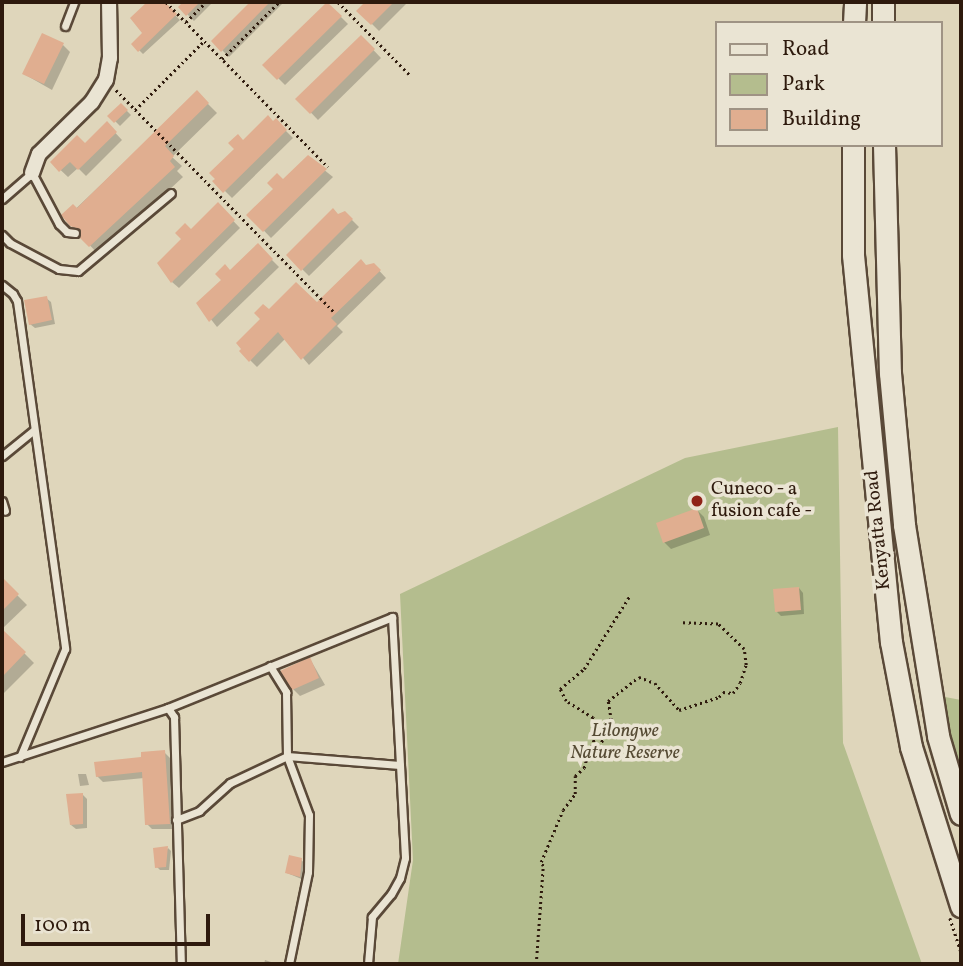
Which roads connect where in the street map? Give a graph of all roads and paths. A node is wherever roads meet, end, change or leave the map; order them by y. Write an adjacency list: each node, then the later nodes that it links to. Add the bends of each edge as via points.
1 (74, 2): 12 (lane)
2 (109, 2): 16 (street)
3 (166, 2): 11 (path)
4 (206, 2): 11 (path)
5 (279, 2): 14 (path)
6 (338, 2): 15 (path)
7 (855, 2): 9 (main road)
8 (883, 2): 10 (main road)
9 (855, 21)
10 (883, 21)
11 (186, 22): 13 (path)
12 (65, 26)
13 (204, 41): 14 (path); 17 (path)
14 (222, 59): 20 (path)
15 (411, 76)
16 (106, 80): 17 (path); 21 (street, via 92,102 39,154)
17 (135, 110): 27 (path)
18 (853, 147): 43 (main road, Kenyatta Road, via 853,255 891,642 911,747)
19 (884, 147): 41 (main road, Kenyatta Road, via 890,373 904,525 938,736)
20 (328, 167)
21 (32, 173): 23 (lane); 24 (lane, via 60,224)
22 (171, 193): 25 (lane, via 78,271 59,268 25,252)
23 (2, 200)
24 (75, 233)
25 (2, 235)
26 (2, 285): 28 (lane, via 17,301)
27 (334, 312)
28 (34, 430): 29 (lane); 37 (lane, via 65,649)
29 (2, 456)
30 (2, 501): 31 (lane)
31 (5, 511)
32 (629, 597): 38 (path, via 584,669 560,689 566,702 593,718 599,728)
33 (682, 623): 38 (path, via 718,624 744,649 746,666 733,693 723,692 679,710 656,683 639,677 608,701 611,720 597,752)
34 (270, 666): 35 (lane); 36 (lane, via 286,692); 40 (lane, via 392,617)
35 (168, 708): 37 (lane); 42 (lane, via 174,717)
36 (287, 756): 40 (lane); 42 (lane, via 230,783 199,811); 45 (lane, via 309,815 308,872)
37 (20, 757): 39 (lane)
38 (587, 757): 47 (path, via 575,776 575,794 541,862)
39 (2, 762)
40 (400, 765): 46 (lane, via 405,858 400,878 372,917)
41 (961, 814)
42 (176, 820): 44 (lane)
43 (961, 906)
44 (181, 964)
45 (289, 964)
46 (368, 964)
47 (536, 964)

